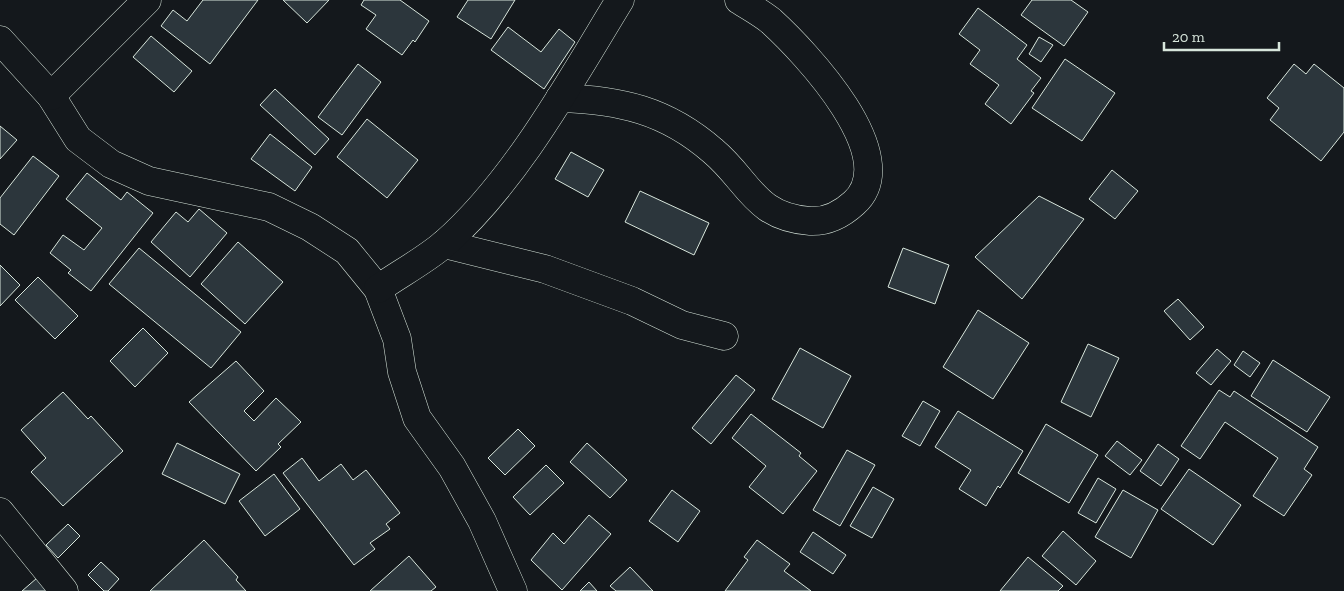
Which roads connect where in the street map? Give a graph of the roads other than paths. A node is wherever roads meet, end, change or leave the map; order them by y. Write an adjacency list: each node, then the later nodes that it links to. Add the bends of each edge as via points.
1 (147, 0): 5 (street)
2 (620, 0): 6 (street)
3 (739, 0): 6 (street, via 770,20 838,96 858,126 866,152 863,196 840,216 812,221 784,217 761,204 715,152 686,130 640,108 601,100)
4 (0, 40): 5 (street)
5 (51, 96): 8 (street, via 78,139 111,164 149,180 269,207 310,227 347,251)
6 (560, 98): 7 (street, via 487,198)
7 (444, 244): 8 (street); 9 (street, via 546,269 632,300 682,325)
8 (378, 289): 12 (street, via 397,339 402,372 417,418 452,467 482,521)
9 (724, 336)
10 (0, 512): 11 (street)
11 (64, 591)
12 (513, 591)

